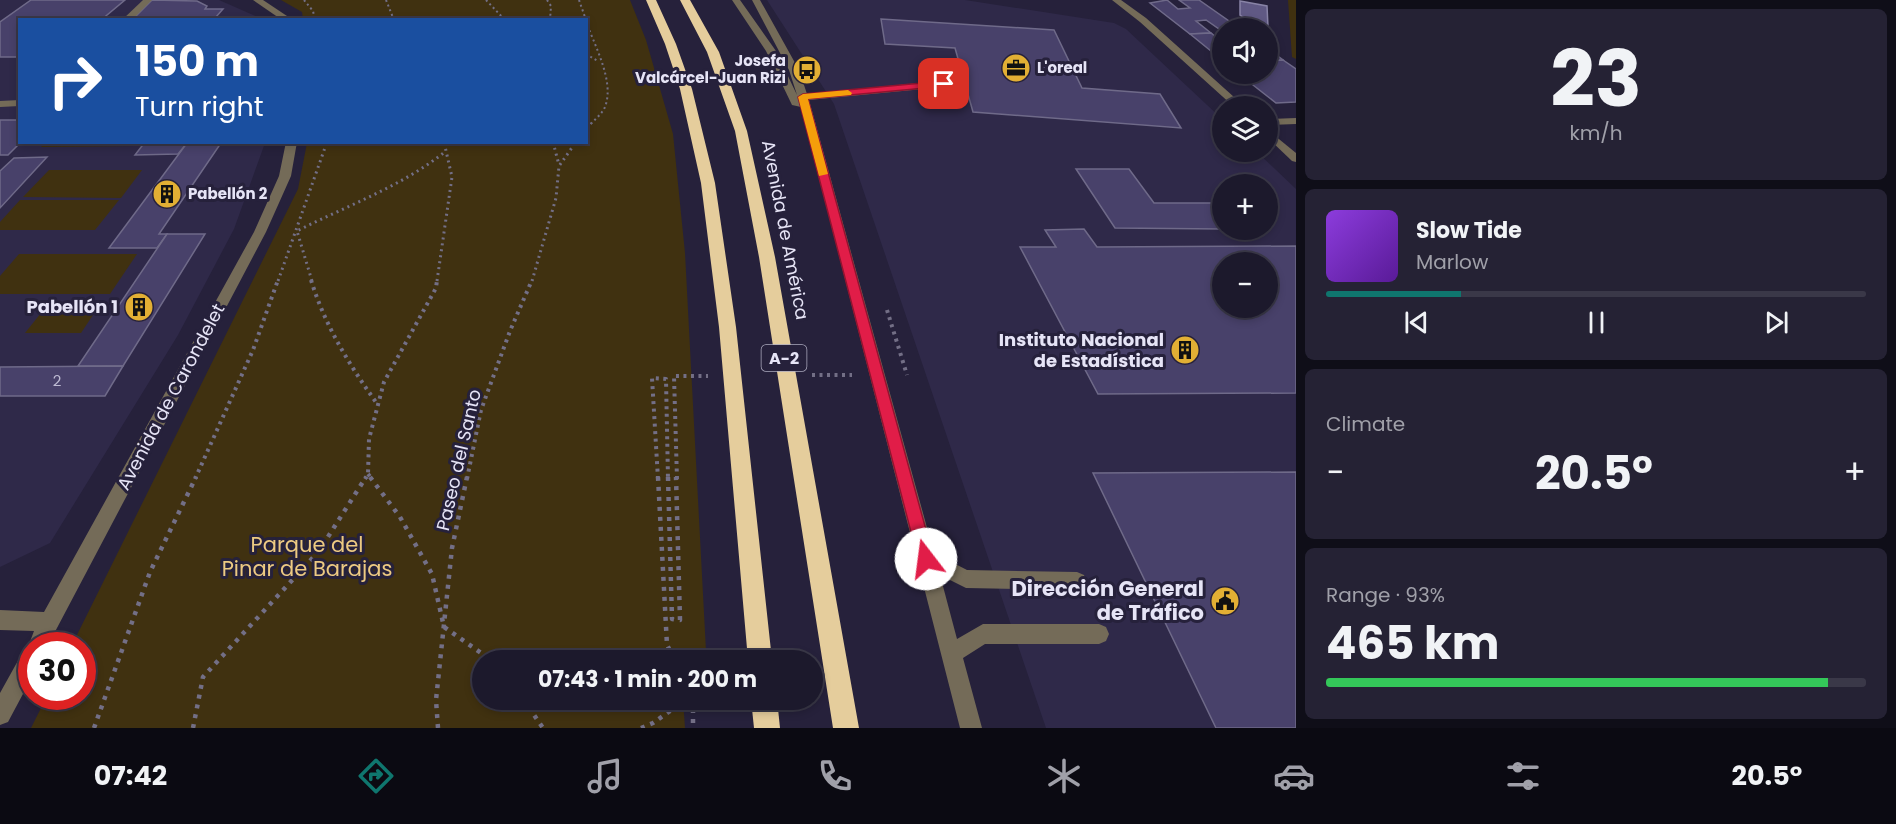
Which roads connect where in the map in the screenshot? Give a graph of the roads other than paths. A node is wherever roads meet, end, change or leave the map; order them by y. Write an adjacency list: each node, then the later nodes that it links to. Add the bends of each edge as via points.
1 (148, 0): 8 (street)
2 (257, 0): 9 (street)
3 (651, 0): 27 (highway, via 670,39 697,132 720,254)
4 (685, 0): 33 (highway, Avenida de América / A-2, via 713,52 741,131 767,257)
5 (736, 0): 17 (street, via 771,51)
6 (756, 0): 12 (street, via 794,70)
7 (1116, 0): 11 (street)
8 (128, 18)
9 (286, 18)
10 (949, 70): 12 (street, via 944,84)
11 (1228, 96)
12 (803, 97): 17 (street)
13 (18, 103): 14 (street)
14 (0, 104)
15 (1296, 121): 16 (street)
16 (1278, 122)
17 (812, 134): 21 (street)
18 (1278, 142): 20 (street)
19 (292, 144): 24 (street, Avenida de Carondelet, via 285,176 260,232)
20 (1296, 159)
21 (926, 559): 22 (street, via 966,579); 28 (street)
22 (1077, 581)
23 (0, 620): 24 (street)
24 (49, 622): 25 (street, Avenida de Carondelet)
25 (44, 632)
26 (1099, 634): 28 (street, via 983,634)
27 (759, 650)
28 (951, 654): 34 (street)
29 (18, 681): 31 (street)
30 (765, 710): 32 (highway)
31 (0, 714)
32 (767, 728)
33 (846, 728)
34 (971, 728)

